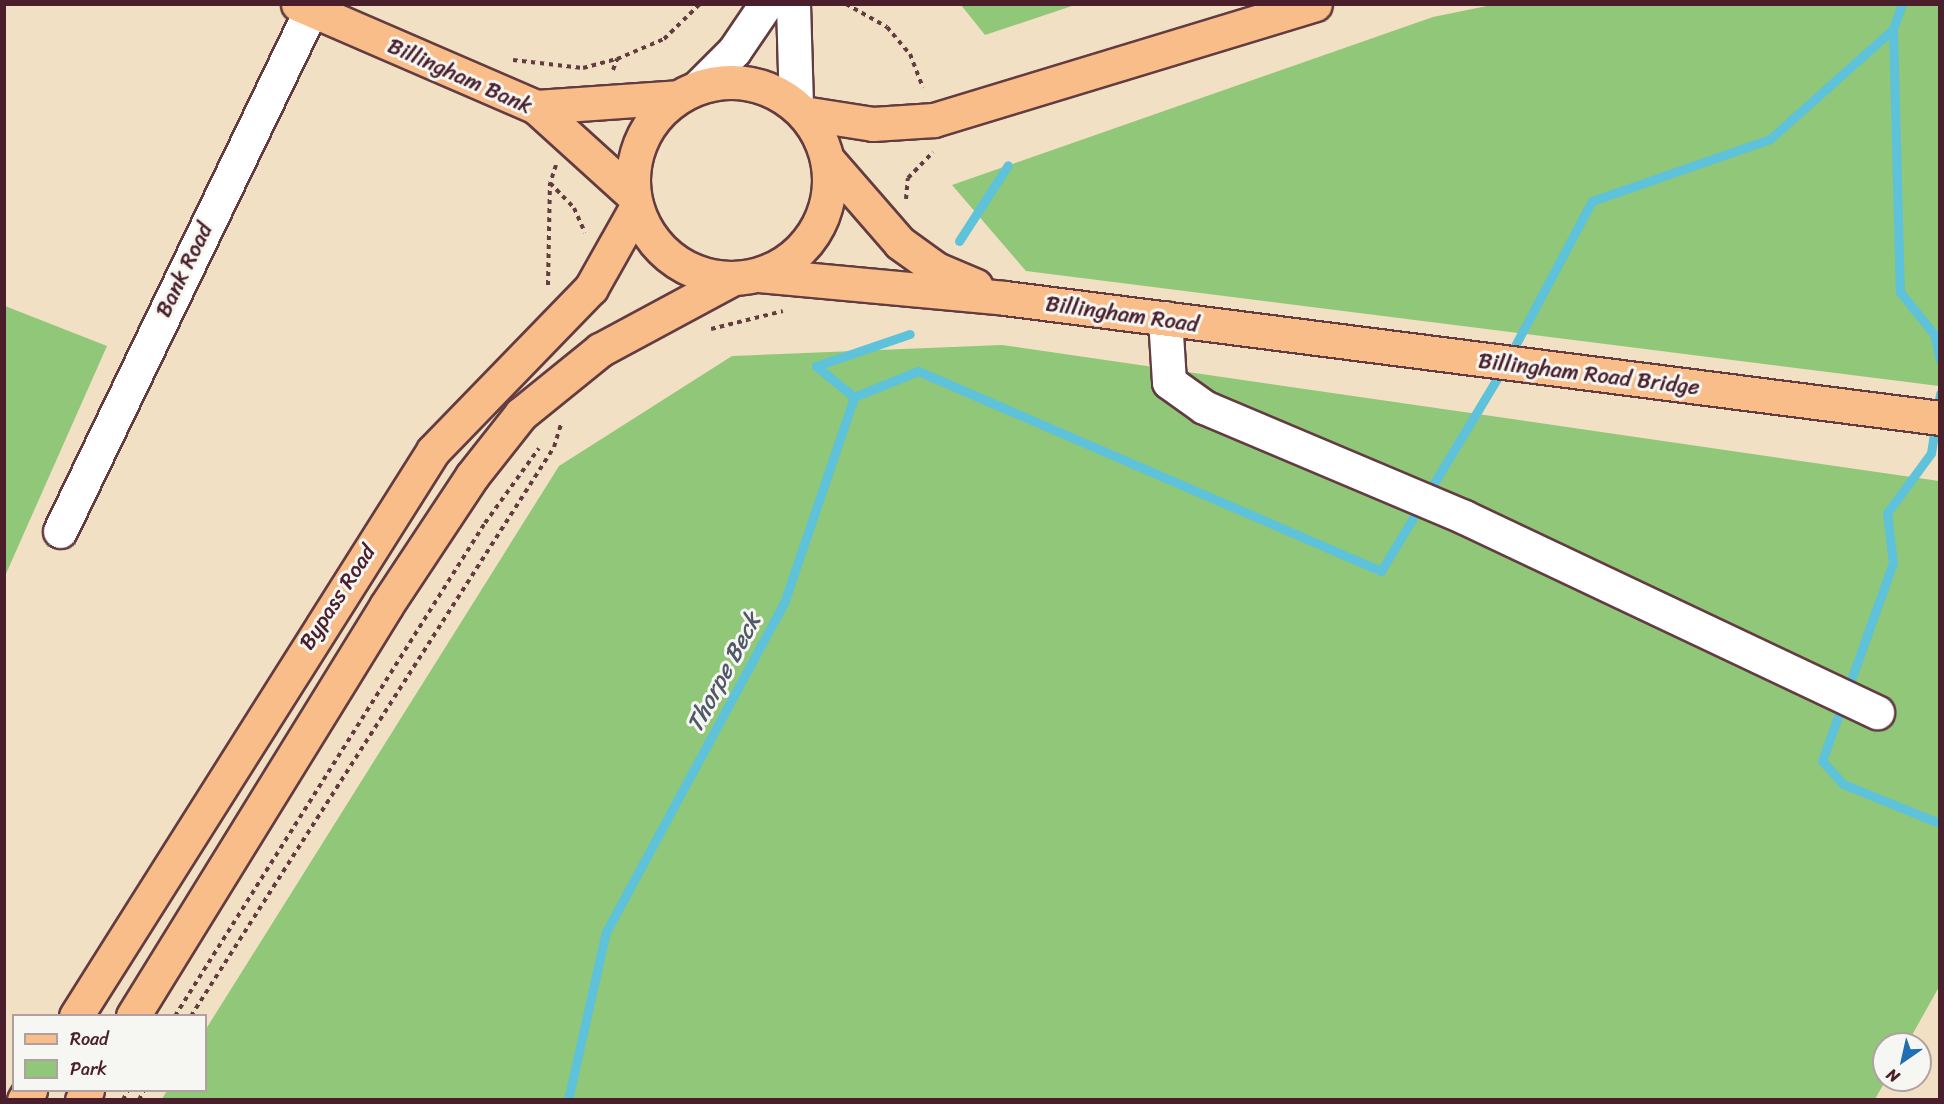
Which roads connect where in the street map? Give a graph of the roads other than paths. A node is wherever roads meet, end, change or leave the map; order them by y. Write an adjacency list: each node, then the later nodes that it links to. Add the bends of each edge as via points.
1 (766, 4): 5 (street, via 734,51)
2 (793, 4): 7 (street)
3 (1315, 4): 7 (main road, via 934,120 873,124)
4 (305, 7): 6 (main road, Billingham Bank); 15 (street, Bank Road)
5 (688, 92): 6 (main road); 7 (main road, via 750,83); 9 (main road, via 641,139)
6 (536, 107): 9 (main road, Billingham Bank)
7 (800, 110): 8 (main road)
8 (827, 159): 10 (main road, via 830,189 823,217 786,263); 11 (main road, via 900,243 936,269)
9 (635, 201): 10 (main road, via 650,237 672,259 700,274); 17 (main road, Bypass Road, via 591,288 433,451)
10 (745, 277): 11 (main road); 18 (main road, Bypass Road, via 600,351 521,414 472,476 386,606)
11 (1005, 298): 12 (main road, Billingham Road)
12 (1165, 318): 13 (main road, Billingham Road); 16 (street, via 1169,382 1204,407 1464,517)
13 (1238, 330): 14 (main road, Billingham Road Bridge)
14 (1940, 418)
15 (60, 531)
16 (1877, 712)
17 (77, 1014)
18 (134, 1014)

